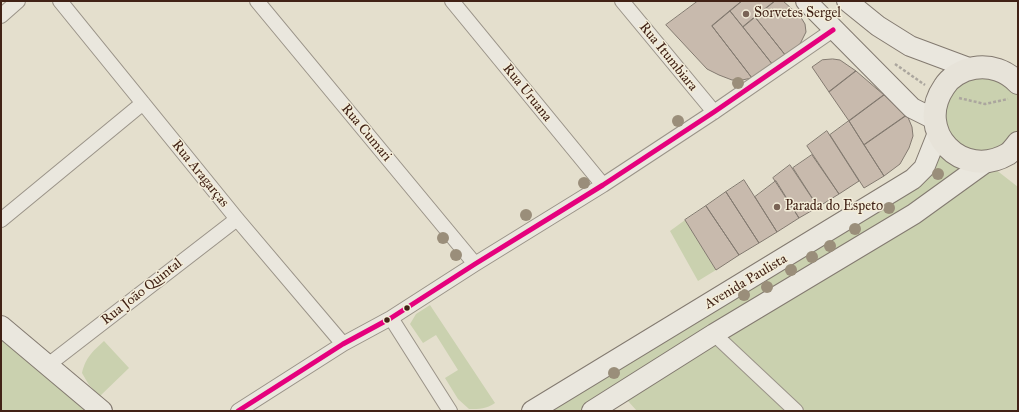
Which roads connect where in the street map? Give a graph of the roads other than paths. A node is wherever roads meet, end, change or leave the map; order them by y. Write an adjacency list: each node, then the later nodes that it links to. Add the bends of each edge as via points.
1 (18, 1): 8 (street)
2 (60, 1): 12 (street, Rua Aragarças)
3 (258, 1): 20 (street, Rua Cumari)
4 (452, 1): 17 (street, Rua Uruana)
5 (622, 1): 13 (street, Rua Itumbiara)
6 (806, 1): 9 (main road)
7 (847, 1): 10 (main road, via 878,26 910,46)
8 (1, 16)
9 (833, 30): 13 (street); 14 (main road, via 912,108)
10 (969, 68): 11 (main road, via 991,68); 14 (main road, via 946,83 939,94 935,106)
11 (1011, 80)
12 (142, 102): 18 (street, Rua Aragarças); 19 (street)
13 (714, 112): 17 (street)
14 (936, 126): 16 (main road, via 946,146 957,156 971,161); 29 (main road, Avenida Paulista, via 924,168 914,179)
15 (1018, 143): 16 (main road, via 1008,154)
16 (986, 162): 23 (main road, Avenida Paulista, via 914,214)
17 (603, 185): 20 (street)
18 (237, 218): 24 (street, Rua Aragarças); 25 (street, Rua João Quintal)
19 (1, 220)
20 (475, 264): 21 (street)
21 (391, 318): 24 (street); 28 (street)
22 (1, 326): 25 (main road)
23 (714, 334): 30 (main road, Avenida Paulista); 31 (street)
24 (344, 344): 27 (street)
25 (48, 365): 26 (main road)
26 (102, 411)
27 (238, 411)
28 (450, 411)
29 (532, 411)
30 (592, 411)
31 (796, 411)

